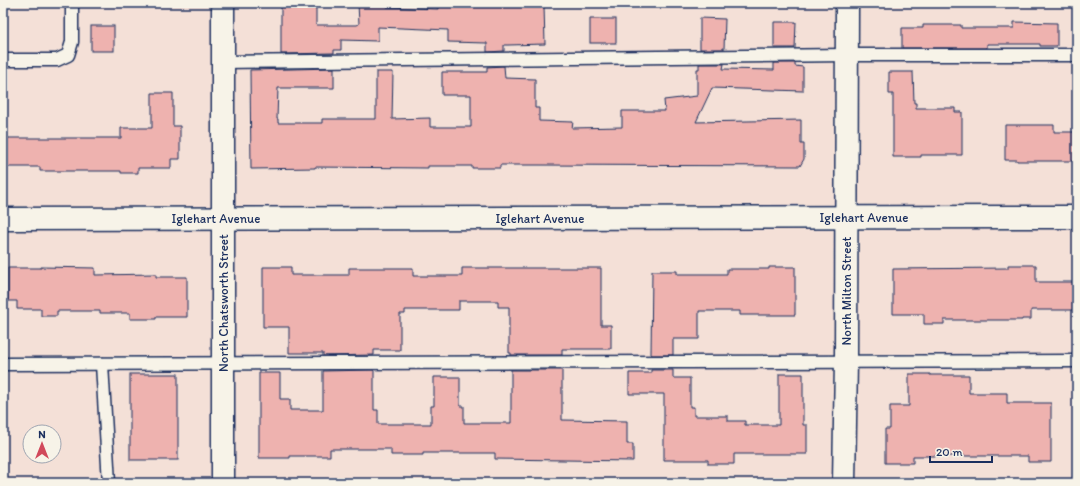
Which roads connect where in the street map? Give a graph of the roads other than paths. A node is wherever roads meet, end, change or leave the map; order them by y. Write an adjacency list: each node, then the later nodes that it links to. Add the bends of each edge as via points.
1 (72, 3): 6 (lane, via 72,42 68,55 58,60)
2 (223, 3): 7 (street, North Chatsworth Street)
3 (847, 3): 5 (street, North Milton Street)
4 (1077, 54): 5 (lane)
5 (847, 55): 7 (lane); 8 (street, North Milton Street)
6 (3, 60)
7 (223, 62): 10 (street, North Chatsworth Street)
8 (846, 217): 9 (street, Iglehart Avenue); 10 (street, Iglehart Avenue); 13 (street, North Milton Street)
9 (1077, 217)
10 (223, 218): 11 (street, Iglehart Avenue); 16 (street, North Chatsworth Street)
11 (3, 219)
12 (1077, 361): 13 (lane)
13 (846, 362): 16 (lane); 19 (street, North Milton Street)
14 (3, 364): 15 (lane)
15 (102, 364): 16 (lane); 17 (lane)
16 (223, 364): 18 (street, North Chatsworth Street)
17 (109, 483)
18 (223, 483)
19 (844, 483)

